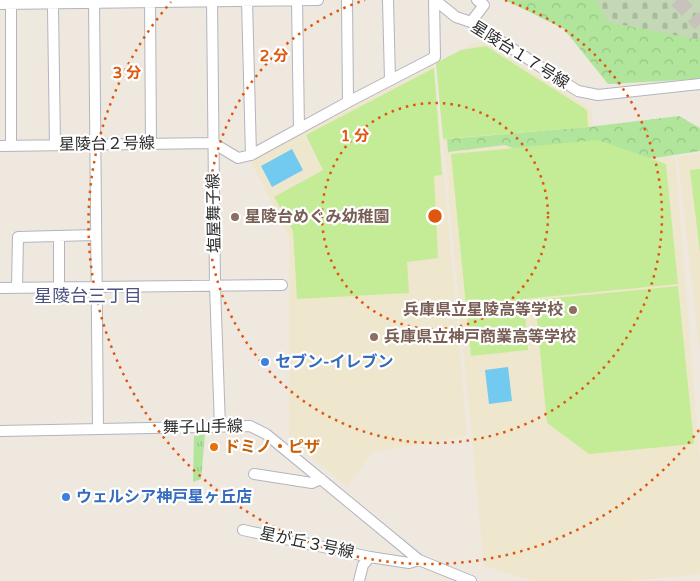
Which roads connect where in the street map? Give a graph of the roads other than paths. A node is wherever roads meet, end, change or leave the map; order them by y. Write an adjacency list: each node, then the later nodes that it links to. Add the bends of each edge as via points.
1 (247, 0): 2 (street); 9 (street); 25 (street)
2 (297, 0): 3 (street); 18 (street)
3 (318, 0)
4 (347, 0): 17 (street)
5 (388, 0): 15 (street)
6 (435, 0): 14 (street, 星陵台１７号線, via 456,17); 15 (street, via 435,57)
7 (478, 0): 14 (street, via 484,5)
8 (150, 1): 9 (street); 12 (street); 19 (street)
9 (212, 1): 20 (street, 塩屋舞子線)
10 (11, 2): 11 (street); 13 (street); 24 (street)
11 (52, 2): 12 (street); 21 (street)
12 (94, 2): 22 (street)
13 (0, 4)
14 (471, 22): 16 (street, 星陵台１７号線, via 578,92 598,95)
15 (390, 80): 17 (street)
16 (700, 84)
17 (348, 102): 18 (street)
18 (299, 129): 25 (street)
19 (151, 144): 20 (street, 星陵台２号線); 22 (street, 星陵台２号線)
20 (213, 144): 25 (street, via 238,158); 29 (street, 塩屋舞子線)
21 (55, 145): 22 (street, 星陵台２号線); 24 (street, 星陵台２号線)
22 (95, 145): 26 (street)
23 (0, 146): 24 (street, 星陵台２号線)
24 (12, 146)
25 (250, 155)
26 (96, 235): 27 (street); 31 (street)
27 (59, 236): 30 (street); 33 (street, via 18,238)
28 (282, 285): 29 (street)
29 (215, 286): 31 (street); 34 (street, 塩屋舞子線)
30 (59, 287): 31 (street); 33 (street)
31 (96, 287): 35 (street)
32 (0, 288): 33 (street)
33 (18, 288)
34 (220, 427): 35 (street, 舞子山手線); 38 (street, 舞子山手線, via 250,426 266,434)
35 (98, 429): 36 (street, 舞子山手線)
36 (0, 431)
37 (254, 474): 38 (street, via 312,483)
38 (321, 479): 41 (street, 舞子山手線)
39 (243, 530): 40 (street, 星が丘３号線)
40 (370, 557): 41 (street, 星が丘３号線, via 409,563); 42 (street, via 363,565)
41 (418, 560): 43 (street)
42 (360, 581)
43 (471, 581)

